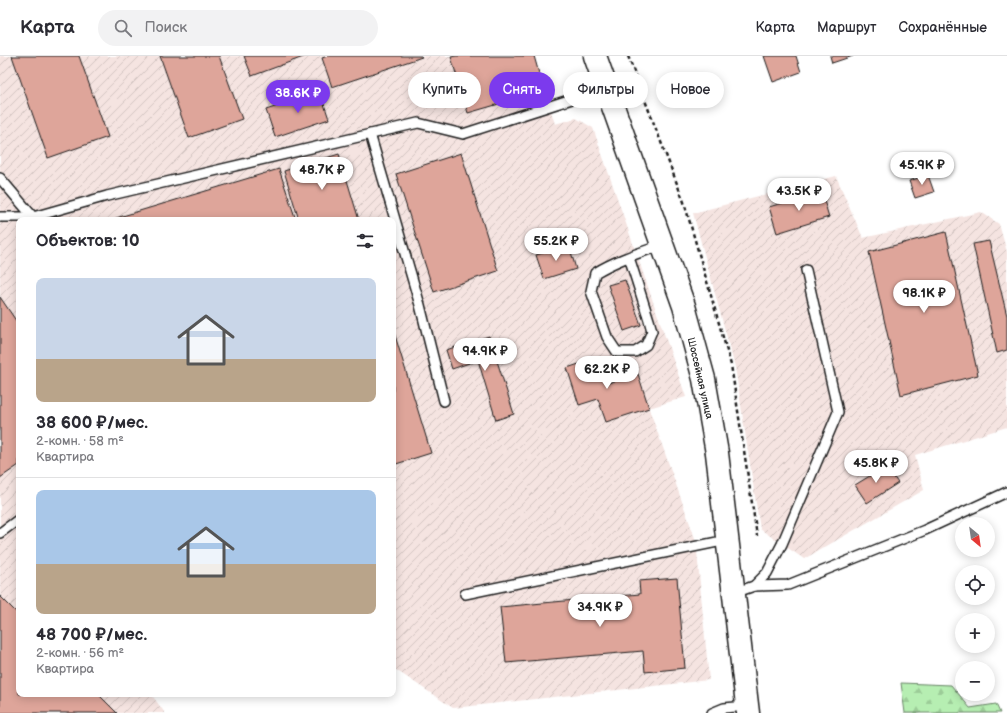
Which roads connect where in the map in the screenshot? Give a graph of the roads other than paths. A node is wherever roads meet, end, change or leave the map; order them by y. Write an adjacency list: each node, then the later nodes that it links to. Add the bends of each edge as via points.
1 (595, 56): 2 (main road, Шоссейная улица)
2 (601, 72)
3 (563, 101): 5 (lane, via 463,134 418,123)
4 (613, 108): 13 (main road, Шоссейная улица)
5 (370, 134): 9 (lane, via 107,196); 10 (lane)
6 (0, 178): 8 (lane)
7 (0, 217): 11 (lane)
8 (32, 217)
9 (40, 217)
10 (394, 217)
11 (16, 218)
12 (396, 223): 16 (lane)
13 (662, 245): 14 (lane); 20 (main road, Шоссейная улица, via 684,306 704,379 717,453)
14 (629, 257): 14 (lane, via 595,273 591,291 607,337 617,352 635,352 646,345 652,331)
15 (806, 270): 21 (lane, via 838,412 782,544 766,573)
16 (444, 401)
17 (1007, 492): 21 (lane, via 926,530 788,585)
18 (16, 521): 19 (lane)
19 (0, 533)
20 (727, 540): 22 (main road, Шоссейная улица); 23 (lane)
21 (754, 586): 22 (lane)
22 (734, 593): 24 (main road, Шоссейная улица)
23 (465, 594)
24 (747, 710): 25 (lane, via 724,708)
25 (712, 713)

